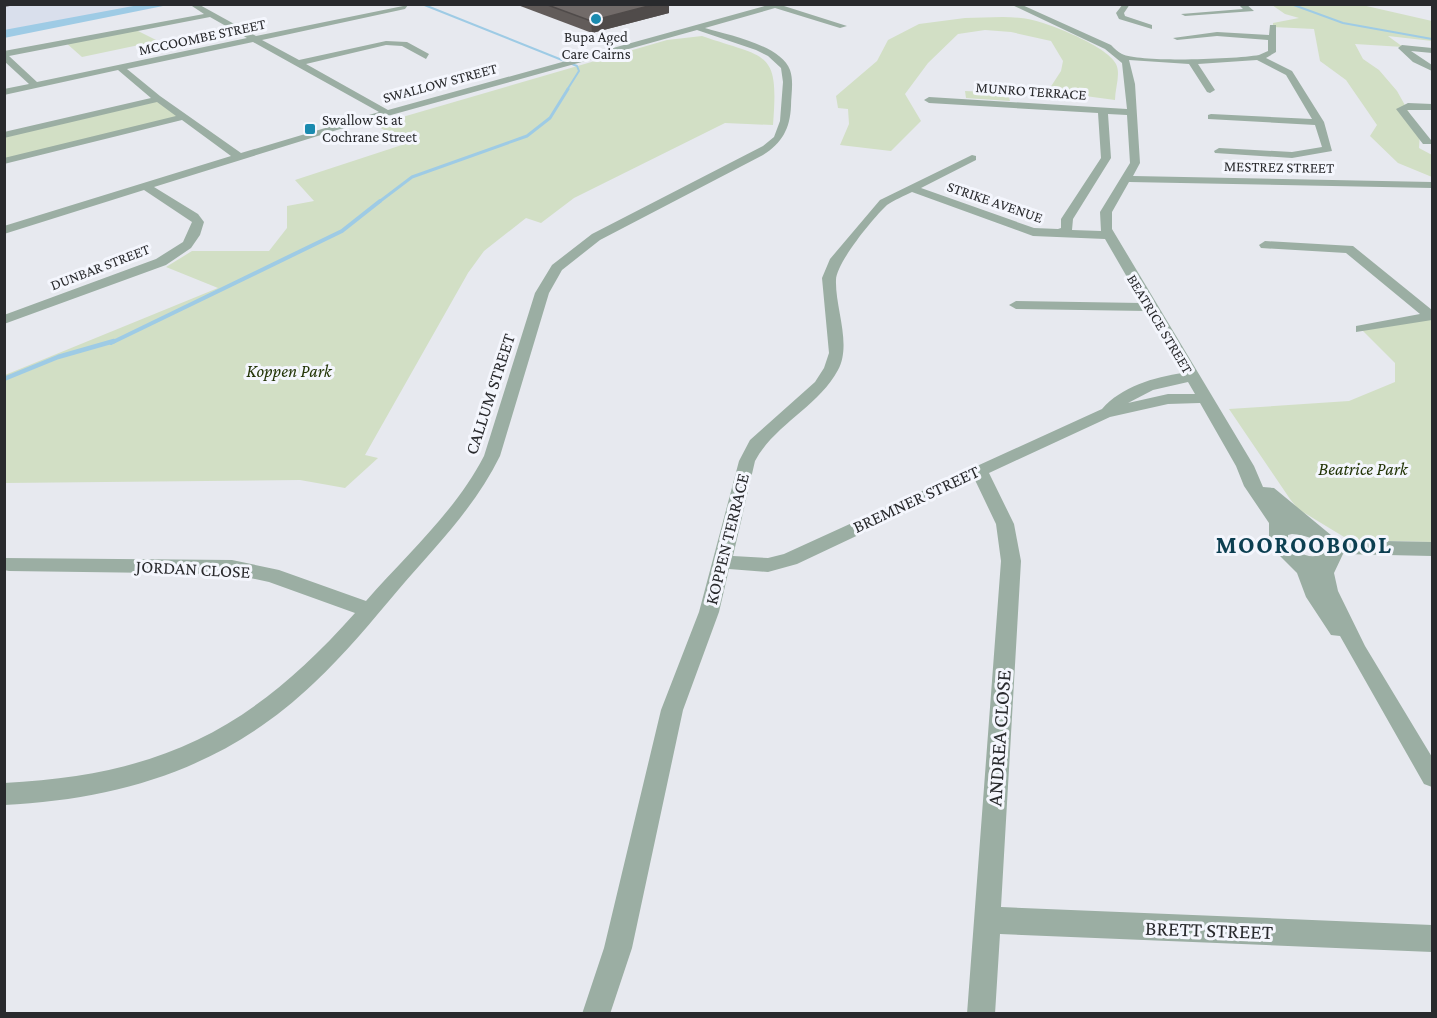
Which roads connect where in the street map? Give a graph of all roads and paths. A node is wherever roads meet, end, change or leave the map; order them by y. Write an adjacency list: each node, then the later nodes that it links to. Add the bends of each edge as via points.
1 (192, 4): 10 (street)
2 (1013, 4): 21 (street)
3 (1127, 4): 13 (street, via 1120,13 1122,17)
4 (1241, 4): 9 (street, via 1250,11)
5 (779, 5): 8 (street, SWALLOW STREET); 11 (street)
6 (405, 7): 16 (street, MCCOOMBE STREET)
7 (736, 7): 8 (street)
8 (753, 12): 12 (street, SWALLOW STREET)
9 (1185, 14)
10 (209, 15): 16 (street); 19 (street)
11 (843, 26)
12 (695, 27): 35 (street, SWALLOW STREET); 70 (street, CALLUM STREET, via 763,50 780,61 786,75 782,136 759,153 596,237 557,268 542,293 484,474 451,519)
13 (1149, 27)
14 (1273, 27): 15 (street)
15 (1270, 38): 17 (street, via 1217,34); 22 (street, via 1272,52)
16 (255, 39): 24 (street); 25 (street, MCCOOMBE STREET)
17 (1177, 39)
18 (1432, 50): 26 (street, via 1402,48)
19 (4, 55): 27 (street)
20 (426, 56): 24 (street, via 404,44 386,43)
21 (1122, 57): 23 (street); 34 (street, via 1128,67)
22 (1260, 59): 23 (street); 38 (street, via 1289,73)
23 (1191, 60): 28 (street)
24 (299, 63): 35 (street)
25 (121, 68): 27 (street, MCCOOMBE STREET); 30 (street)
26 (1432, 68)
27 (35, 85): 29 (street, MCCOOMBE STREET)
28 (1210, 90)
29 (4, 92)
30 (158, 99): 36 (street); 39 (street)
31 (928, 100): 33 (street, MUNRO TERRACE)
32 (1432, 107): 40 (street, via 1401,109)
33 (1103, 111): 34 (street, MUNRO TERRACE); 50 (street, via 1106,158 1066,219 1067,229)
34 (1131, 112): 45 (street, via 1135,163)
35 (387, 113): 42 (street, SWALLOW STREET)
36 (183, 117): 42 (street); 44 (street)
37 (1211, 117): 38 (street)
38 (1319, 122): 41 (street, via 1329,147 1320,153)
39 (4, 135)
40 (1427, 142)
41 (1219, 151)
42 (238, 156): 47 (street, SWALLOW STREET)
43 (972, 158): 48 (street, KOPPEN TERRACE)
44 (4, 161)
45 (1125, 179): 46 (street, MESTREZ STREET); 51 (street, via 1106,212)
46 (1432, 185)
47 (145, 186): 49 (street, SWALLOW STREET); 56 (street, DUNBAR STREET, via 198,222 187,244 144,270)
48 (910, 188): 50 (street, STRIKE AVENUE, via 1020,228); 68 (street, KOPPEN TERRACE, via 877,207 831,270 836,352 832,368 821,385 756,444 747,461)
49 (5, 229)
50 (1058, 235): 51 (street, STRIKE AVENUE)
51 (1108, 236): 54 (street, BEATRICE STREET)
52 (1265, 246): 55 (street, via 1349,249)
53 (1016, 305): 54 (street)
54 (1150, 307): 58 (street, BEATRICE STREET)
55 (1432, 316): 57 (street)
56 (4, 320)
57 (1361, 329)
58 (1192, 377): 59 (street, BEATRICE STREET); 60 (street, BREMNER STREET, via 1154,382 1124,397)
59 (1205, 398): 60 (street, BREMNER STREET, via 1168,399); 61 (street, BEATRICE STREET)
60 (1105, 413): 62 (street, BREMNER STREET)
61 (1245, 466): 63 (street, BEATRICE STREET, via 1253,486 1278,522); 64 (street, BEATRICE STREET, via 1275,501)
62 (979, 470): 68 (street, BREMNER STREET, via 790,559 768,565); 74 (street, ANDREA CLOSE, via 1005,524 1011,561)
63 (1279, 532): 64 (street, via 1298,527); 67 (street, BEATRICE STREET, via 1278,542)
64 (1316, 532): 66 (street, BEATRICE STREET)
65 (1432, 549): 66 (street)
66 (1332, 553): 67 (street, via 1316,563); 71 (street, via 1325,581)
67 (1296, 558): 71 (street, via 1326,612)
68 (723, 562): 76 (street, KOPPEN TERRACE, via 709,612 672,710 618,948)
69 (9, 564): 70 (street, JORDAN CLOSE, via 232,567 272,575)
70 (369, 610): 73 (street, CALLUM STREET, via 294,689 256,718 207,747 132,778 92,788)
71 (1357, 651): 72 (street)
72 (1432, 777)
73 (4, 794)
74 (986, 920): 75 (street, BRETT STREET); 77 (street, ANDREA CLOSE)
75 (1432, 939)
76 (596, 1014)
77 (981, 1014)

